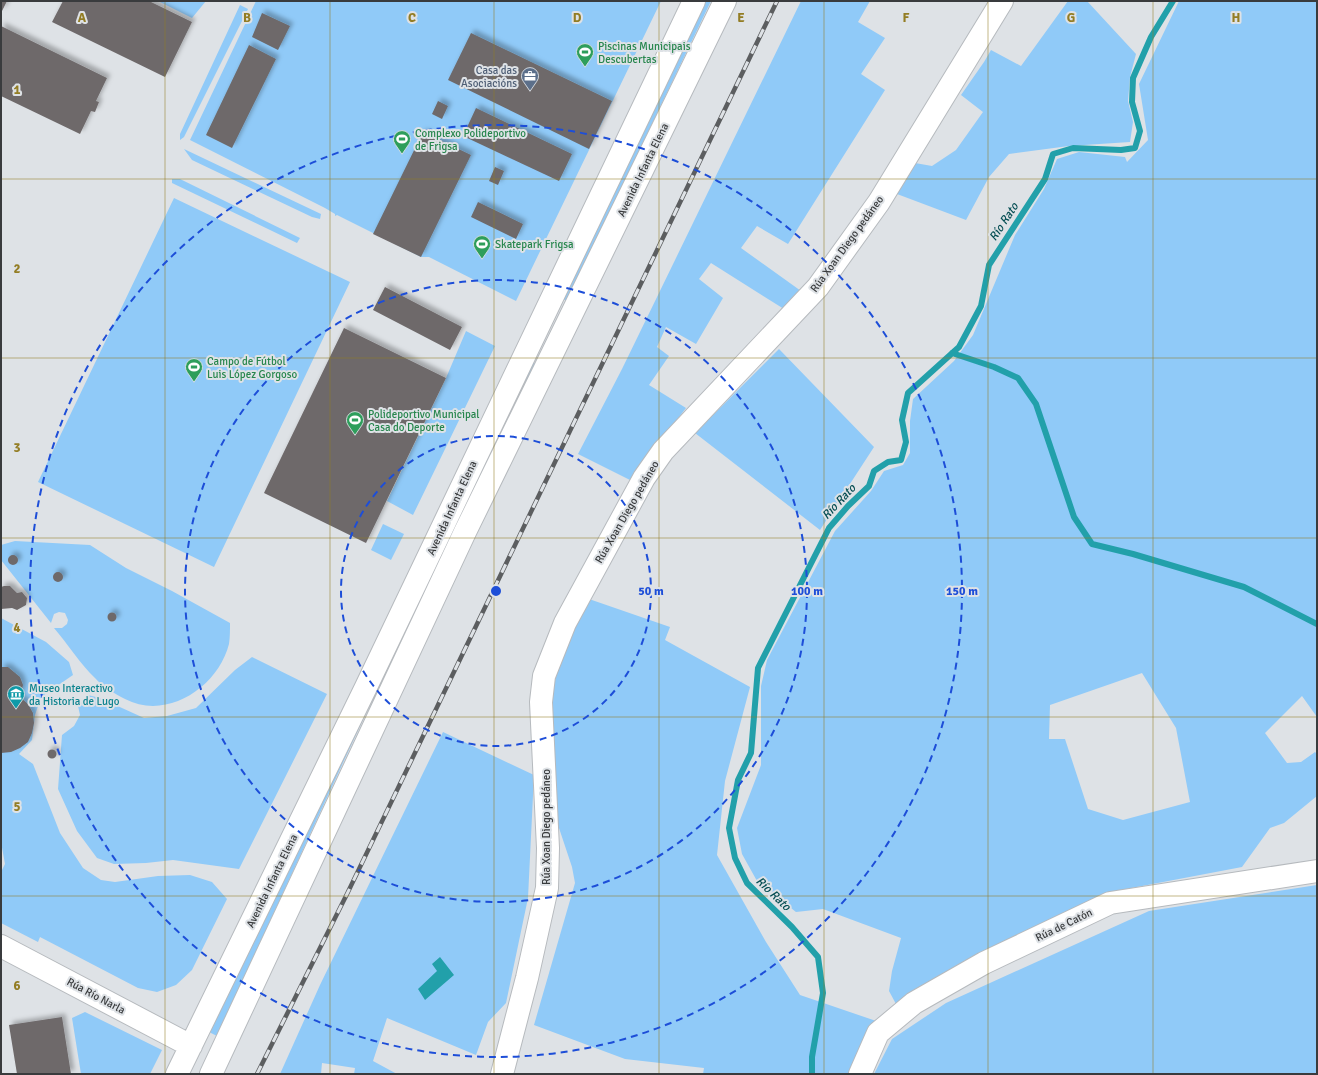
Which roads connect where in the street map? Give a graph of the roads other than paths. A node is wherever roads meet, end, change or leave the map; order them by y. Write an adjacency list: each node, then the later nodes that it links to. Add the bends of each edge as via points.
1 (694, 1): 4 (street, Avenida Infanta Elena)
2 (725, 1): 5 (street, Avenida Infanta Elena)
3 (1002, 1): 13 (street, Rúa Xoan Diego pedáneo, via 887,190 818,287 663,451 644,478 565,623 544,676 541,702 547,888)
4 (537, 329): 5 (street); 6 (street, Avenida Infanta Elena)
5 (560, 340): 7 (street, Avenida Infanta Elena, via 464,532)
6 (366, 687): 7 (street); 10 (street, Avenida Infanta Elena)
7 (388, 695): 12 (street, Avenida Infanta Elena)
8 (1317, 871): 14 (street, Rúa de Catón, via 1110,903 984,963 914,1003 878,1033)
9 (1, 946): 10 (street, Rúa Río Narla)
10 (191, 1046): 11 (street, Avenida Infanta Elena)
11 (177, 1074)
12 (211, 1074)
13 (502, 1074)
14 (860, 1074)

